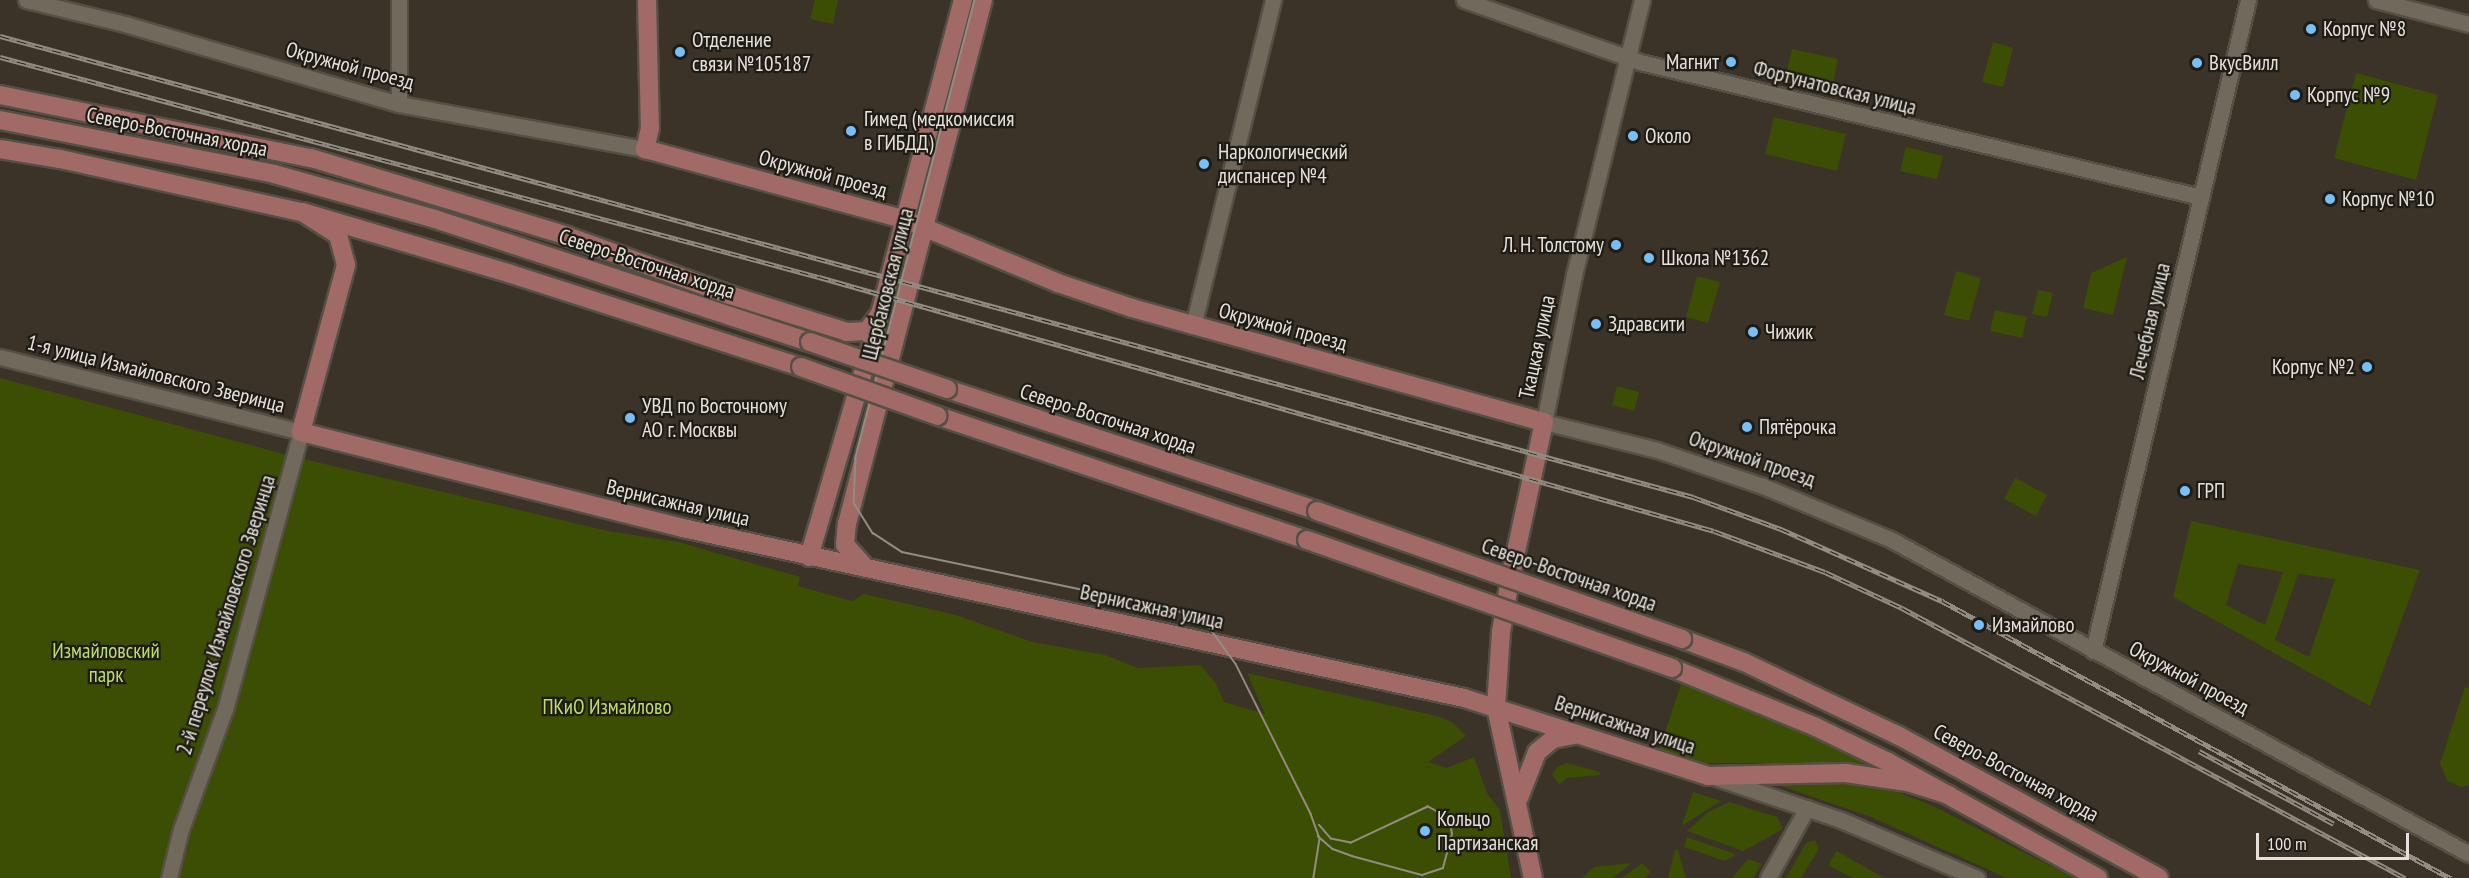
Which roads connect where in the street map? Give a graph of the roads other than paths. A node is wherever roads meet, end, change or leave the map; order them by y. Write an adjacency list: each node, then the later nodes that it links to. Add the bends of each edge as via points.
1 (26, 0): 11 (street, Окружной проезд)
2 (399, 0): 15 (street)
3 (647, 0): 18 (main road, via 650,128)
4 (963, 0): 21 (main road, Щербаковская улица)
5 (983, 0): 22 (main road, Щербаковская улица)
6 (1273, 0): 24 (street)
7 (1464, 0): 13 (street, Фортунатовская улица)
8 (1642, 0): 13 (street, Ткацкая улица)
9 (2248, 0): 19 (street, Лечебная улица)
10 (2376, 0): 12 (street)
11 (63, 4): 15 (street, Окружной проезд)
12 (2469, 24)
13 (1627, 58): 19 (street, Фортунатовская улица); 26 (street, Ткацкая улица, via 1574,275)
14 (0, 95): 23 (main road, via 311,158 558,233 847,332 867,331)
15 (399, 104): 18 (street, Окружной проезд)
16 (0, 120): 43 (main road, Северо-Восточная хорда, bridge, via 285,177 435,219 1317,511 1682,639 1766,672 1899,736)
17 (0, 149): 20 (main road)
18 (645, 149): 21 (main road, Окружной проезд)
19 (2201, 197): 30 (street, Лечебная улица)
20 (302, 212): 27 (main road, via 338,236 346,265); 34 (main road, bridge, via 801,367 1672,668 1816,727)
21 (906, 220): 22 (main road, Окружной проезд); 23 (main road, Щербаковская улица)
22 (927, 228): 24 (main road, Окружной проезд, via 1058,284); 29 (main road, Щербаковская улица, via 845,536 848,552)
23 (880, 314): 28 (main road, Щербаковская улица)
24 (1194, 326): 26 (main road, Окружной проезд)
25 (0, 357): 27 (street, 1-я улица Измайловского Зверинца)
26 (1544, 422): 30 (street, Окружной проезд, via 1657,450 1818,506 1930,559); 31 (main road, Ткацкая улица, via 1510,574)
27 (301, 432): 28 (main road, Вернисажная улица); 38 (street, 2-й переулок Измайловского Зверинца, via 225,709 181,829)
28 (809, 556): 29 (main road, Вернисажная улица)
29 (868, 569): 31 (main road, Вернисажная улица, via 1369,675)
30 (2093, 651): 37 (street, Окружной проезд)
31 (1496, 707): 32 (main road, Вернисажная улица); 35 (main road, Ткацкая улица)
32 (1579, 734): 33 (main road, Вернисажная улица); 35 (main road, via 1553,739 1537,752)
33 (1708, 776): 34 (main road, via 1846,773 1907,782); 36 (street, Вернисажная улица)
34 (1949, 795): 42 (main road)
35 (1519, 800): 39 (main road, Ткацкая улица)
36 (1807, 808): 40 (street); 41 (street, Вернисажная улица)
37 (2469, 854)
38 (169, 878)
39 (1533, 878)
40 (1768, 878)
41 (1977, 878)
42 (2098, 878)
43 (2159, 878)

